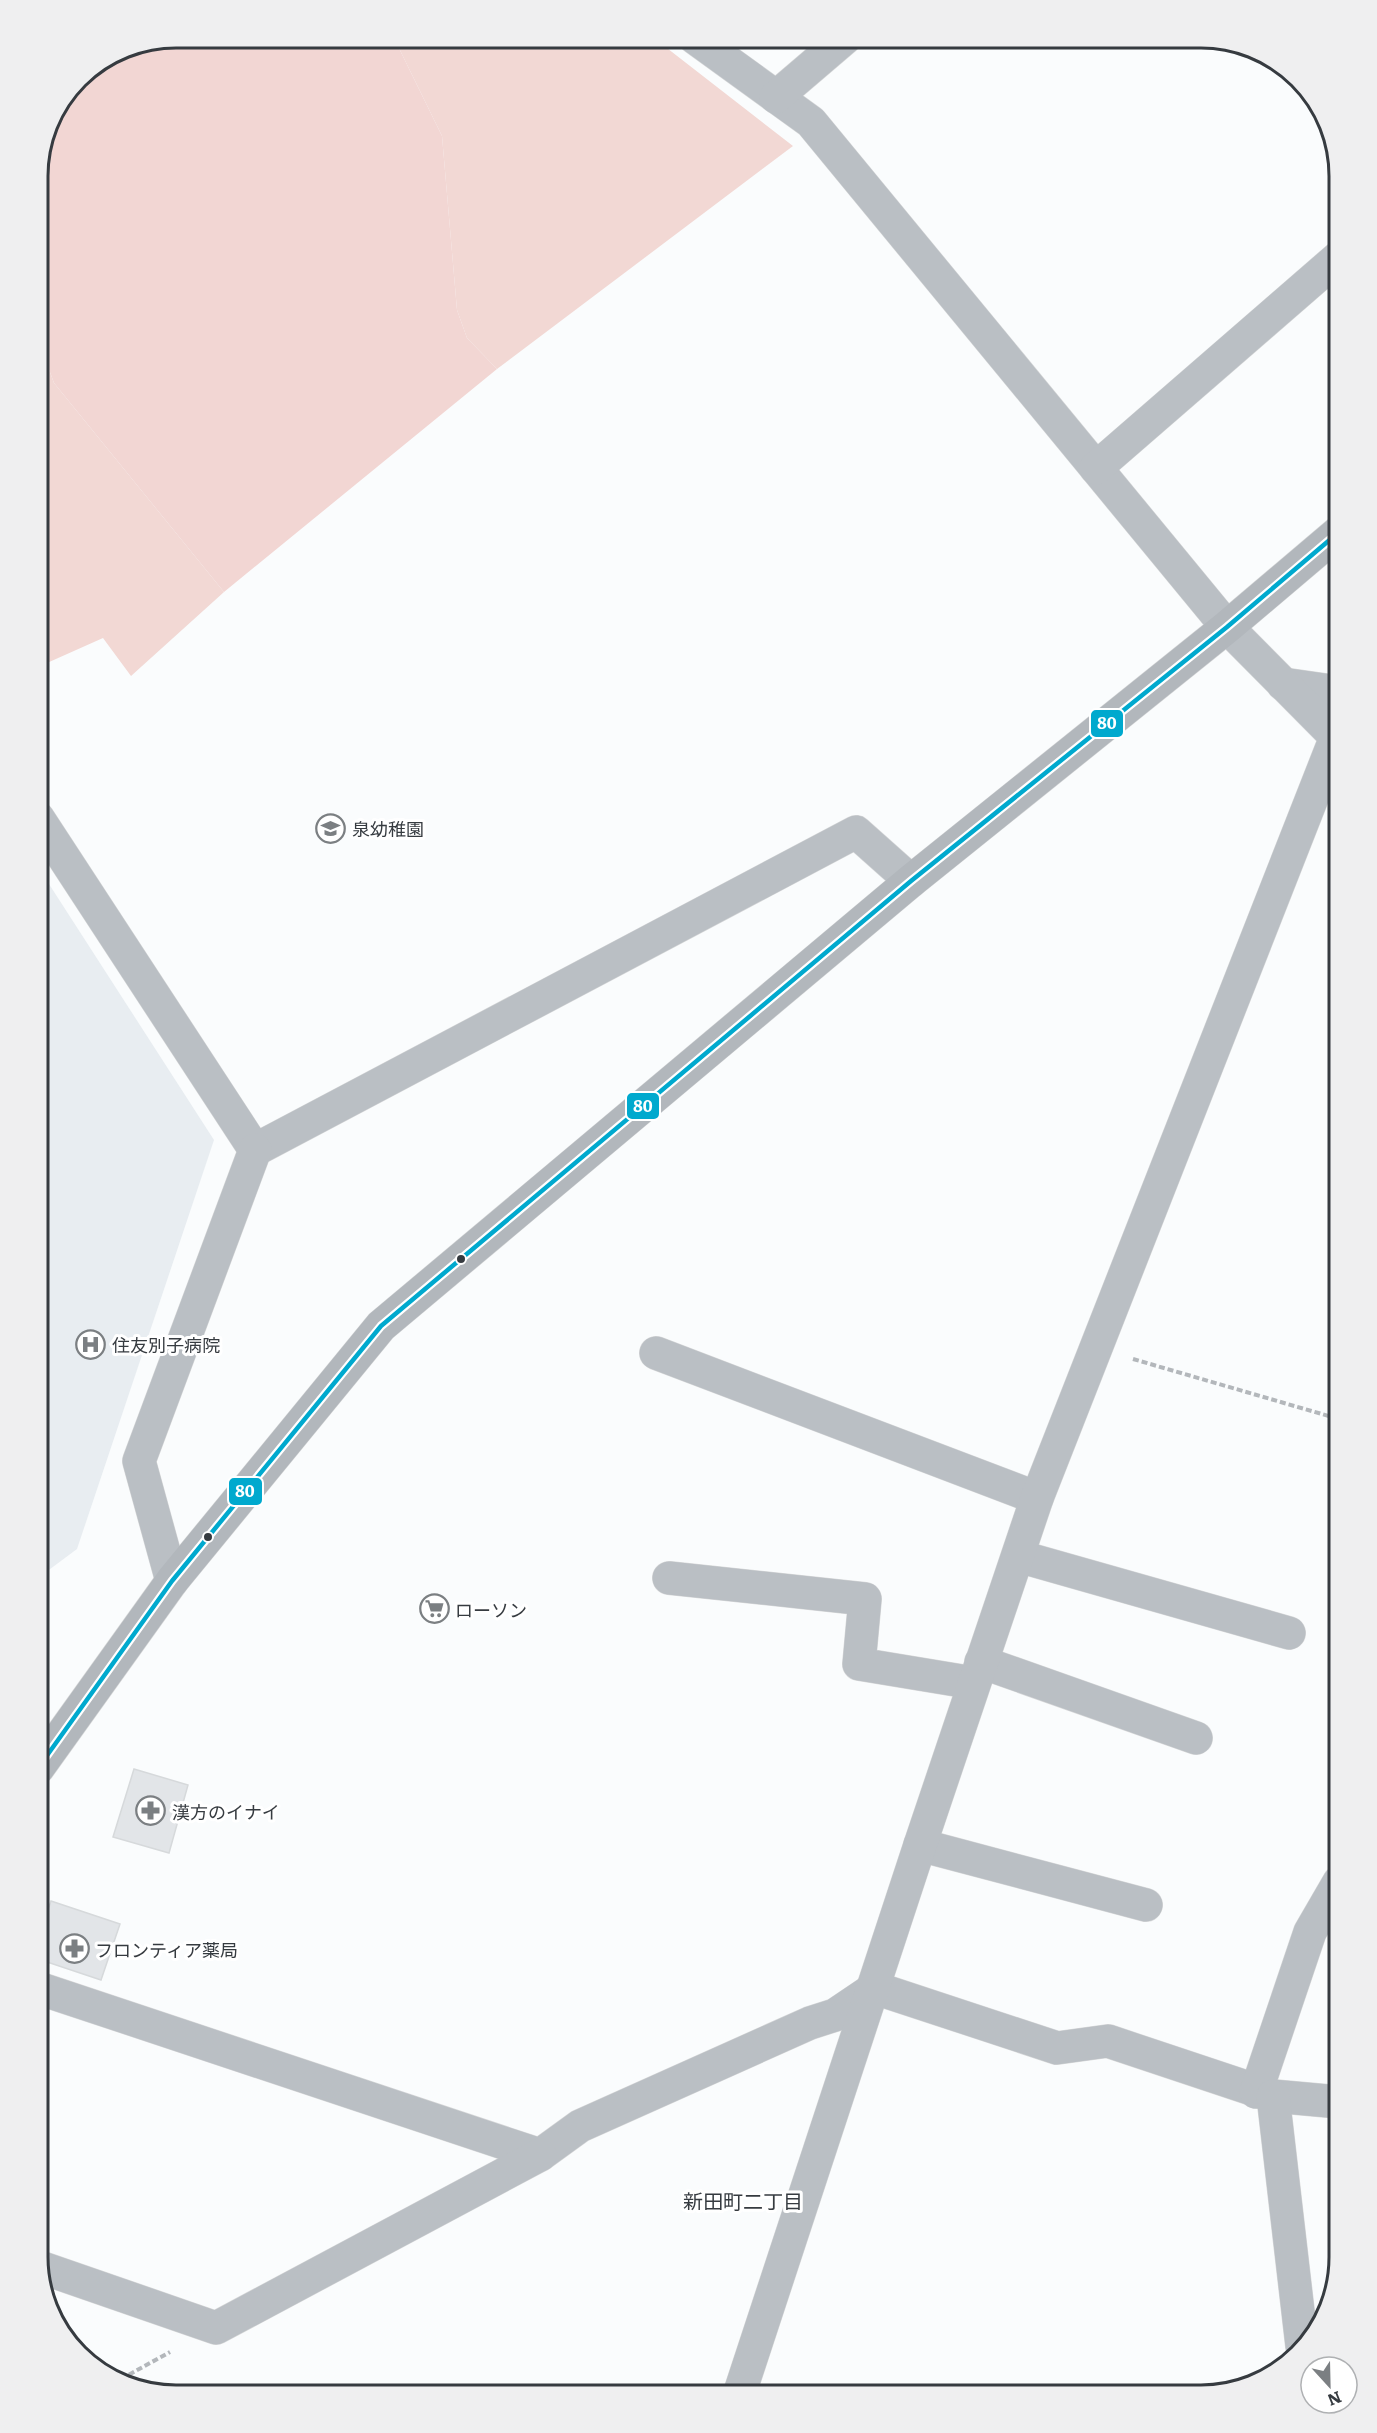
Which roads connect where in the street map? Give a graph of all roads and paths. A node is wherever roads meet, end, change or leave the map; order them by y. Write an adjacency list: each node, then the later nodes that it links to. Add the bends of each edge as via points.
1 (709, 48): 3 (street)
2 (833, 48): 3 (street)
3 (776, 97): 5 (street, via 811,122)
4 (1329, 267): 5 (street)
5 (1096, 468): 7 (street)
6 (1329, 541): 7 (main road)
7 (1227, 627): 8 (street); 13 (main road)
8 (1283, 684): 9 (street); 10 (street)
9 (1329, 690)
10 (1329, 730)
11 (1329, 755): 15 (street)
12 (48, 833): 14 (street)
13 (911, 881): 14 (street, via 856,832); 21 (main road, via 381,1326)
14 (255, 1150): 21 (street, via 139,1461)
15 (1096, 1348): 17 (path); 18 (street)
16 (656, 1353): 18 (street)
17 (1329, 1416)
18 (1037, 1498): 19 (street)
19 (1018, 1556): 22 (street); 23 (street)
20 (669, 1578): 23 (street, via 865,1599 859,1664)
21 (172, 1581): 25 (main road)
22 (1289, 1633)
23 (978, 1672): 24 (street); 26 (street)
24 (1196, 1738)
25 (48, 1754)
26 (920, 1845): 28 (street); 29 (street)
27 (1329, 1900): 31 (street, via 1310,1932)
28 (1146, 1905)
29 (875, 1988): 31 (street, via 1057,2048 1108,2041); 33 (street, via 835,2015 580,2126); 36 (street)
30 (48, 1991): 33 (street)
31 (1264, 2094): 32 (street); 35 (street)
32 (1329, 2101)
33 (540, 2155): 34 (street, via 216,2328)
34 (49, 2270)
35 (1301, 2337)
36 (743, 2385)

